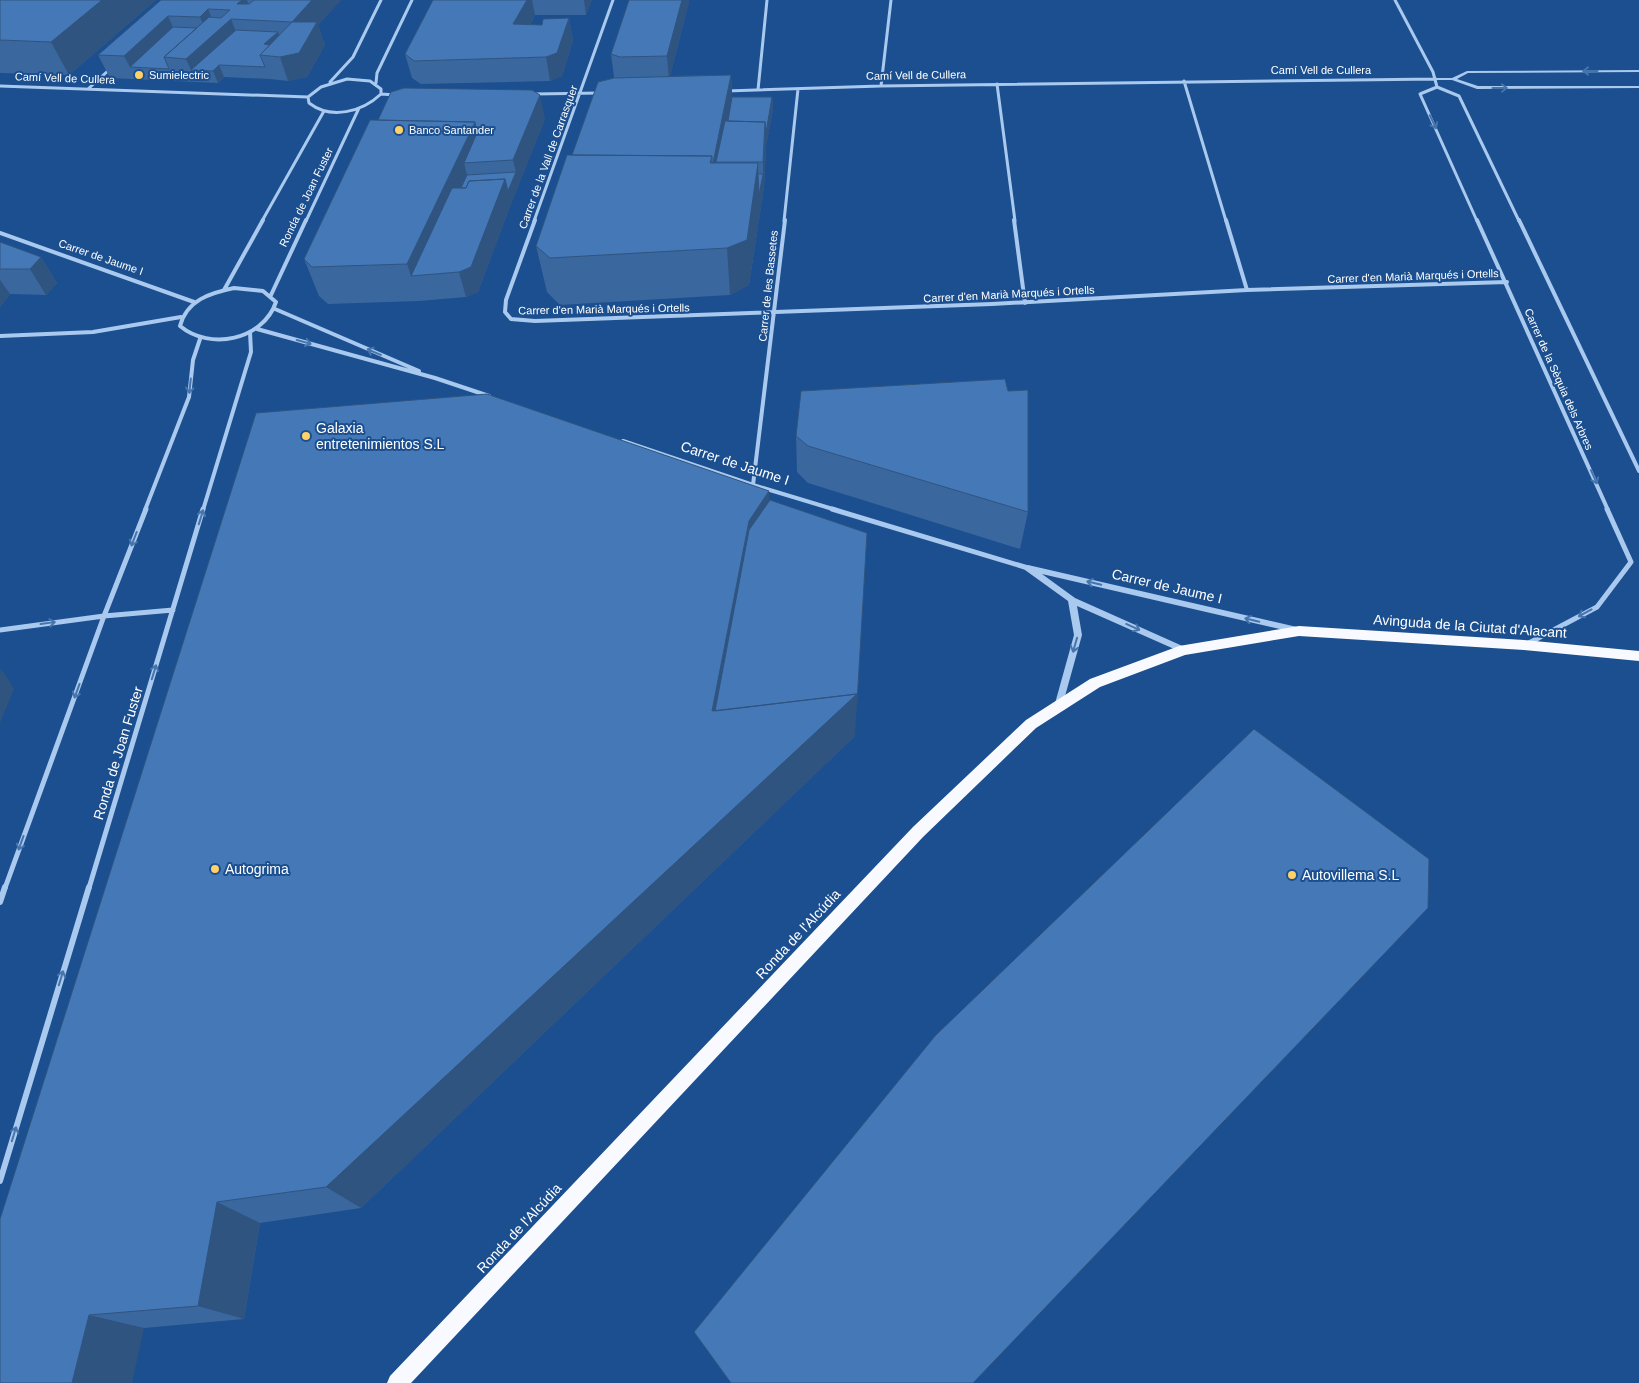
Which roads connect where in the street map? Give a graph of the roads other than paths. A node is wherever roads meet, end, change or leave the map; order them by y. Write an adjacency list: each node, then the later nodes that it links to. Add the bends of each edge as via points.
1 (381, 0): 12 (street, via 353,57)
2 (412, 0): 13 (street, via 377,73)
3 (613, 0): 26 (street, Carrer de la Vall de Carrasquer)
4 (767, 0): 20 (street)
5 (891, 0): 16 (street)
6 (1395, 0): 9 (street)
7 (116, 64): 19 (street)
8 (1639, 71): 10 (street, Camí Vell de Cullera, one-way to 10, via 1467,72)
9 (1436, 78): 10 (street, Camí Vell de Cullera); 11 (street, Camí Vell de Cullera); 18 (street)
10 (1452, 79): 17 (street, Camí Vell de Cullera, one-way to 17, via 1477,88)
11 (1184, 81): 14 (street, Camí Vell de Cullera); 34 (street)
12 (329, 83): 13 (street, via 358,79); 28 (street)
13 (376, 83): 24 (street)
14 (997, 84): 16 (street, Camí Vell de Cullera); 37 (street)
15 (0, 86): 19 (street, Camí Vell de Cullera)
16 (881, 86): 21 (street, Camí Vell de Cullera)
17 (1639, 87)
18 (1437, 88): 32 (street, Carrer de la Sèquia dels Arbres, one-way to 32, via 1420,94); 49 (street, via 1458,96)
19 (88, 89): 28 (street, Camí Vell de Cullera)
20 (758, 90): 21 (street, Camí Vell de Cullera); 22 (street, Camí Vell de Cullera)
21 (798, 90): 39 (street, Carrer de les Bassetes)
22 (718, 91)
23 (609, 93): 26 (street)
24 (381, 94): 27 (street); 29 (street)
25 (532, 94): 26 (street)
26 (579, 94): 41 (street, Carrer de la Vall de Carrasquer, via 506,300 505,312)
27 (399, 95)
28 (308, 97): 30 (street, via 311,106)
29 (359, 108): 30 (street); 35 (street, Ronda de Joan Fuster)
30 (324, 111): 33 (street, Ronda de Joan Fuster)
31 (0, 233): 36 (street, Carrer de Jaume I)
32 (1507, 282): 34 (street, Carrer d'en Marià Marqués i Ortells); 57 (street, Carrer de la Sèquia dels Arbres, one-way to 57, via 1631,562 1597,607)
33 (224, 290): 35 (street, via 250,288); 36 (street)
34 (1248, 290): 37 (street, Carrer d'en Marià Marqués i Ortells)
35 (271, 295): 38 (street, via 276,302)
36 (194, 302): 40 (street)
37 (1025, 303): 39 (street, Carrer d'en Marià Marqués i Ortells)
38 (275, 309): 42 (street, via 270,318); 46 (street, one-way to 38)
39 (775, 314): 41 (street, Carrer d'en Marià Marqués i Ortells); 50 (street, Carrer de les Bassetes)
40 (181, 317): 44 (street, via 92,332); 45 (street, via 180,326 185,332)
41 (511, 319)
42 (256, 329): 43 (street); 46 (street, one-way to 46)
43 (250, 332): 45 (street, via 226,339); 53 (street, Ronda de Joan Fuster, one-way to 43, via 251,352)
44 (0, 336)
45 (200, 339): 54 (street, one-way to 54, via 193,360 189,398)
46 (435, 378): 47 (street)
47 (491, 397)
48 (613, 437): 50 (street, Carrer de Jaume I)
49 (1639, 471)
50 (753, 484): 51 (street, Carrer de Jaume I)
51 (1028, 568): 52 (street, Carrer de Jaume I); 56 (street, Carrer de Jaume I, one-way to 51)
52 (1072, 600): 58 (street, Carrer de Jaume I, one-way to 58); 60 (street, one-way to 60, via 1078,635)
53 (173, 610): 54 (street); 62 (street, Ronda de Joan Fuster, one-way to 53)
54 (104, 616): 55 (street, one-way to 54); 61 (street, one-way to 61)
55 (0, 630)
56 (1299, 631): 57 (highway, Avinguda de la Ciutat d'Alacant); 58 (highway, Ronda de l'Alcúdia)
57 (1524, 645): 59 (highway, Avinguda de la Ciutat d'Alacant)
58 (1184, 650): 60 (highway, Ronda de l'Alcúdia, via 1095,683)
59 (1639, 656)
60 (1058, 707): 63 (highway, Ronda de l'Alcúdia, via 1031,724 918,832)
61 (0, 902)
62 (0, 1181)
63 (397, 1383)

